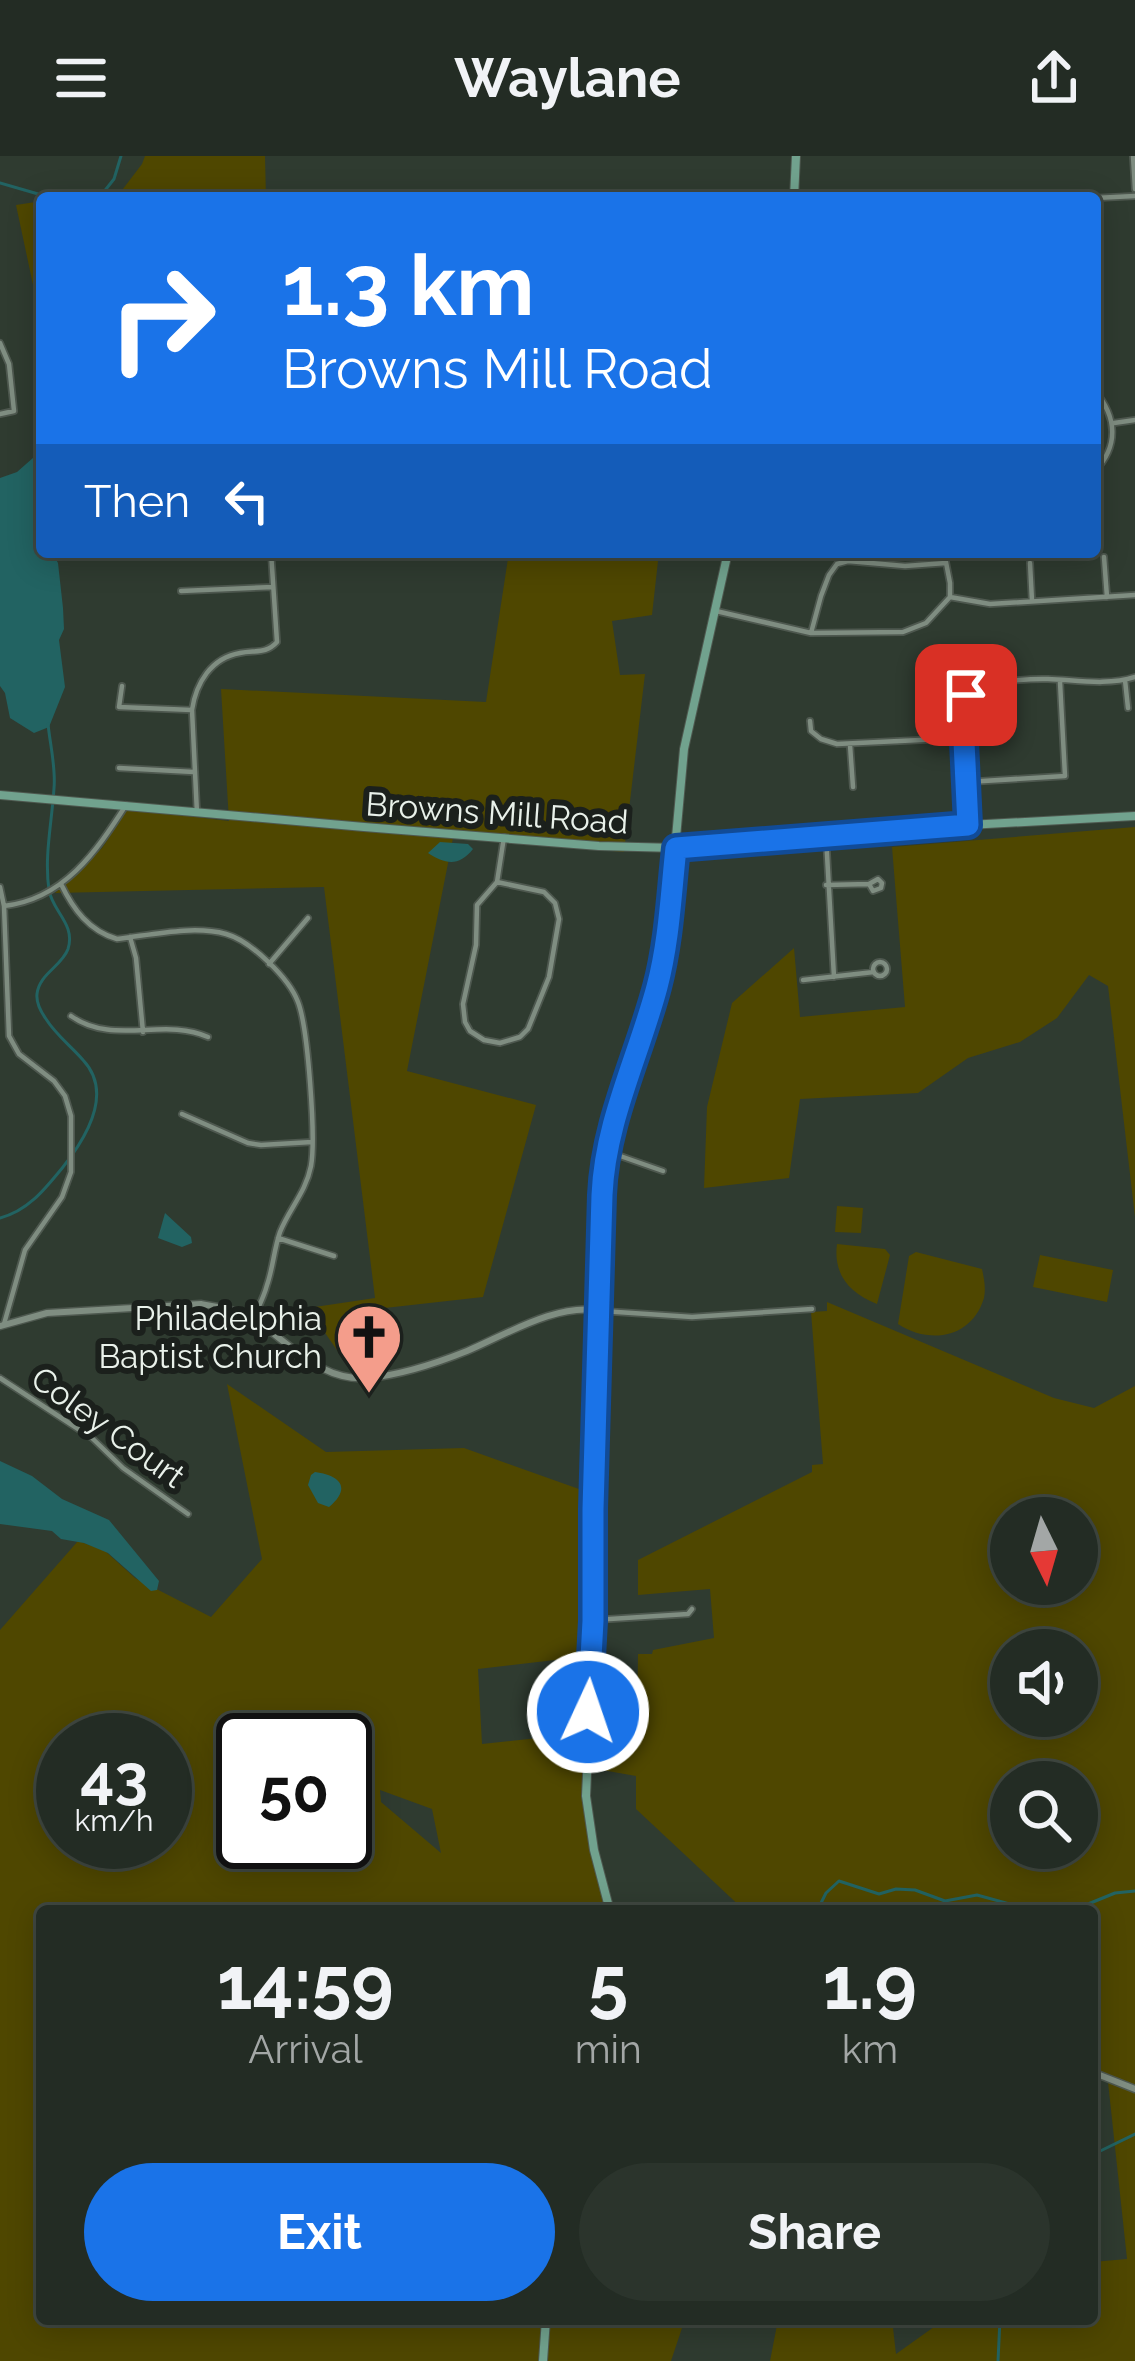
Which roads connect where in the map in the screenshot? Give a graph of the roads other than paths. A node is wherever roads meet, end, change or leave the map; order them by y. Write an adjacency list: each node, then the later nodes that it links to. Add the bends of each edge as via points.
1 (796, 156): 3 (main road)
2 (1132, 156): 4 (street)
3 (794, 192)
4 (1135, 193): 5 (street)
5 (1101, 198)
6 (0, 343): 8 (street, via 14,411)
7 (1101, 398): 10 (street)
8 (0, 414)
9 (1135, 420): 10 (street)
10 (1114, 423): 11 (street)
11 (1101, 465)
12 (1104, 557): 22 (street)
13 (272, 558): 18 (street)
14 (727, 558): 24 (main road)
15 (945, 558): 16 (street)
16 (946, 563): 21 (street); 25 (street, via 837,564)
17 (1030, 563): 23 (street)
18 (273, 587): 19 (street); 31 (street, via 275,647 218,661 199,684)
19 (181, 591)
20 (1135, 595): 22 (street)
21 (950, 597): 23 (street); 25 (street, via 914,628)
22 (1107, 597): 23 (street)
23 (1032, 601)
24 (716, 611): 25 (street); 46 (main road, via 684,749)
25 (811, 634)
26 (1135, 677): 27 (street)
27 (1125, 680): 28 (street); 30 (street)
28 (1060, 682): 33 (street, via 980,683 960,706); 37 (street, via 1065,776)
29 (122, 686): 31 (street, via 119,707)
30 (1128, 708)
31 (192, 710): 36 (street)
32 (810, 721): 34 (street, via 821,739)
33 (962, 738): 34 (street); 37 (street)
34 (850, 743): 38 (street)
35 (119, 768): 36 (street)
36 (194, 772): 41 (street)
37 (967, 782): 43 (street)
38 (853, 787)
39 (0, 795): 40 (main road, Browns Mill Road)
40 (126, 805): 41 (main road, Browns Mill Road); 48 (street, via 84,866)
41 (197, 814): 44 (main road, Browns Mill Road)
42 (1135, 816): 43 (main road, Browns Mill Road)
43 (968, 825): 45 (main road, Browns Mill Road)
44 (504, 837): 46 (main road, Browns Mill Road); 47 (street)
45 (826, 837): 46 (main road, Browns Mill Road); 50 (street)
46 (676, 848): 64 (main road, via 658,983)
47 (497, 882): 47 (street, via 477,905 463,1004 470,1031 500,1042 528,1029 559,919 558,902 537,889)
48 (61, 884): 52 (street); 54 (street, via 96,931)
49 (869, 884): 50 (street)
50 (826, 885): 57 (street)
51 (0, 887): 52 (street)
52 (4, 906): 71 (street, via 9,1036 62,1090 71,1172 25,1250)
53 (308, 918): 55 (street)
54 (130, 938): 55 (street, via 220,933); 60 (street)
55 (269, 964): 63 (street, via 301,1013)
56 (874, 972): 57 (street)
57 (833, 976): 58 (street)
58 (802, 980)
59 (71, 1016): 60 (street, via 98,1029)
60 (142, 1032): 61 (street)
61 (208, 1037)
62 (182, 1114): 63 (street, via 248,1143)
63 (312, 1142): 66 (street, via 307,1183)
64 (606, 1151): 65 (street); 69 (main road)
65 (663, 1172)
66 (278, 1238): 67 (street); 70 (street)
67 (334, 1256)
68 (812, 1309): 69 (street, via 692,1317)
69 (600, 1311): 70 (street, via 545,1317 461,1353 358,1378 320,1368); 75 (main road)
70 (253, 1319): 71 (street, via 201,1304 47,1313)
71 (2, 1325)
72 (0, 1378): 73 (street, Coley Court)
73 (188, 1514)
74 (692, 1609): 75 (street)
75 (593, 1621): 76 (main road, via 586,1796)
76 (608, 1905)
77 (1098, 2074): 78 (street)
78 (1135, 2089)
79 (546, 2325): 80 (main road)
80 (544, 2361)

